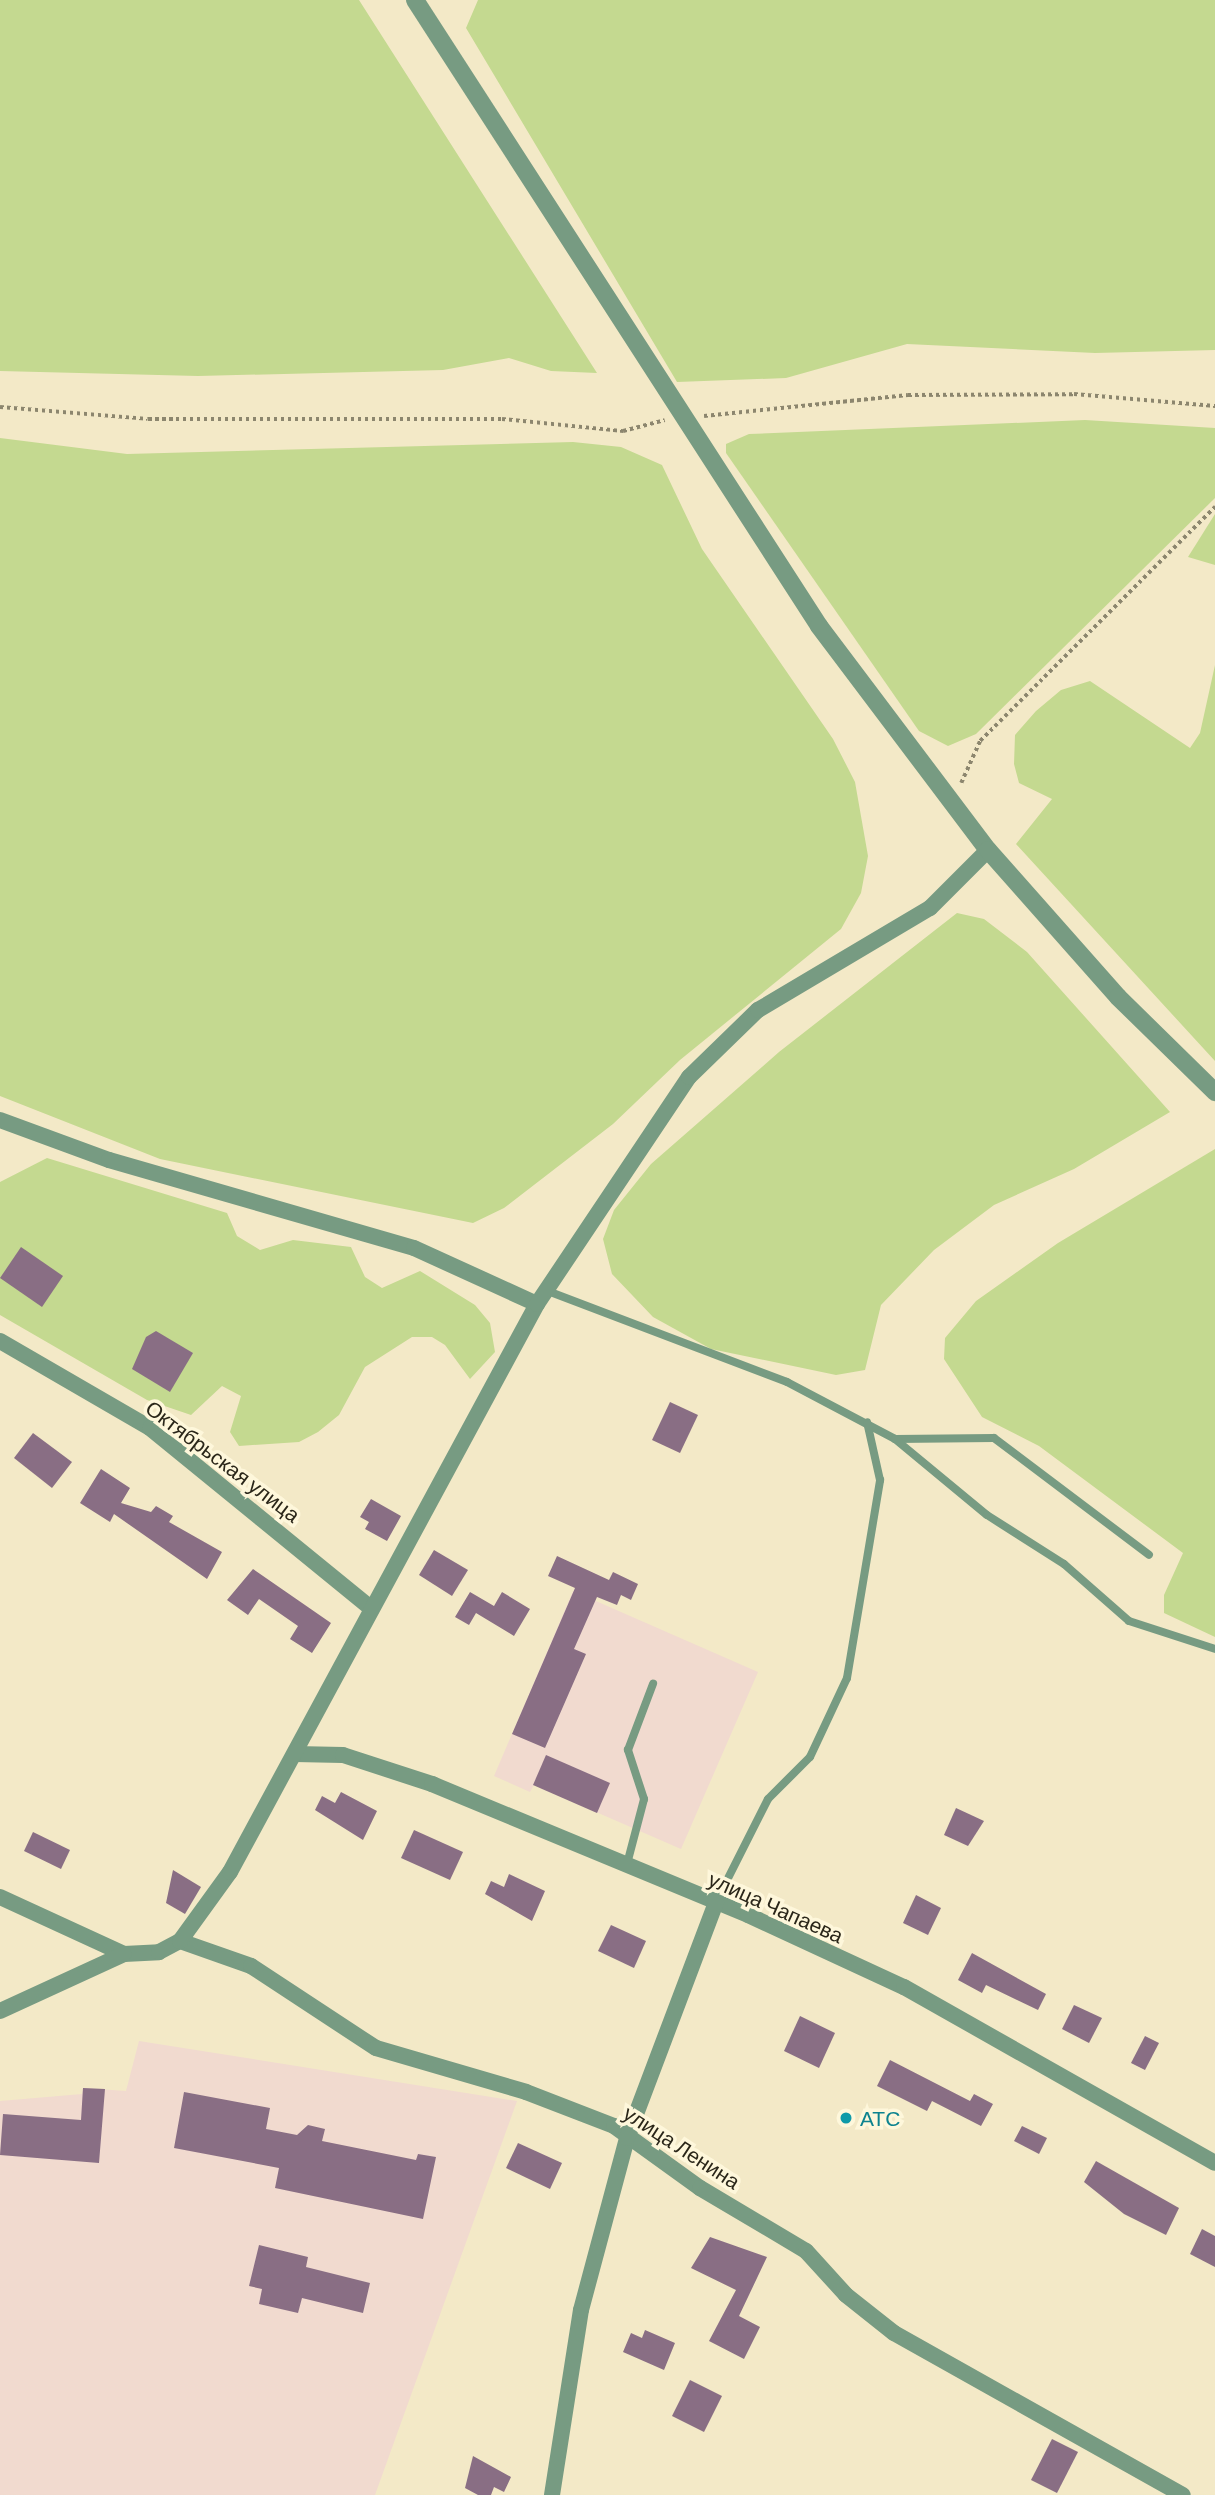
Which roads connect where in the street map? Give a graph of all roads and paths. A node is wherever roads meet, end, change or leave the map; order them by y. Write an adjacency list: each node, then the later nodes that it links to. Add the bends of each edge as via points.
1 (415, 0): 4 (street)
2 (1215, 405): 4 (path, via 1074,394 908,395)
3 (0, 407): 4 (path, via 148,419 502,419 623,431)
4 (678, 417): 6 (street, via 818,626)
5 (1215, 507): 6 (path, via 980,741 963,771)
6 (958, 810): 7 (street)
7 (988, 850): 8 (street, via 1118,997); 10 (street, via 930,908 758,1010 689,1077)
8 (1215, 1092)
9 (0, 1120): 10 (street, via 108,1160 414,1248)
10 (541, 1297): 12 (lane, via 787,1382); 15 (street)
11 (0, 1342): 15 (street, Октябрьская улица, via 150,1428)
12 (867, 1422): 13 (lane); 21 (lane, via 880,1480 847,1678 810,1757 768,1799)
13 (895, 1439): 14 (lane, via 994,1438); 16 (lane, via 987,1515 1064,1564 1129,1620)
14 (1149, 1555)
15 (372, 1609): 18 (street)
16 (1215, 1649)
17 (653, 1684): 19 (lane, via 628,1750 644,1799)
18 (295, 1754): 19 (street, улица Чапаева, via 343,1755 432,1784); 22 (street, via 230,1872)
19 (626, 1867): 21 (street, улица Чапаева)
20 (0, 1897): 23 (street, via 39,1920)
21 (716, 1902): 25 (street); 26 (street, улица Чапаева, via 904,1987)
22 (180, 1941): 23 (street, via 159,1952); 25 (street, улица Ленина, via 251,1966 376,2049 526,2092 614,2126)
23 (124, 1954): 24 (street)
24 (0, 2011)
25 (627, 2138): 27 (street, via 569,2379); 28 (street, улица Ленина, via 806,2251 846,2295 894,2333)
26 (1215, 2163)
27 (552, 2495)
28 (1184, 2495)

